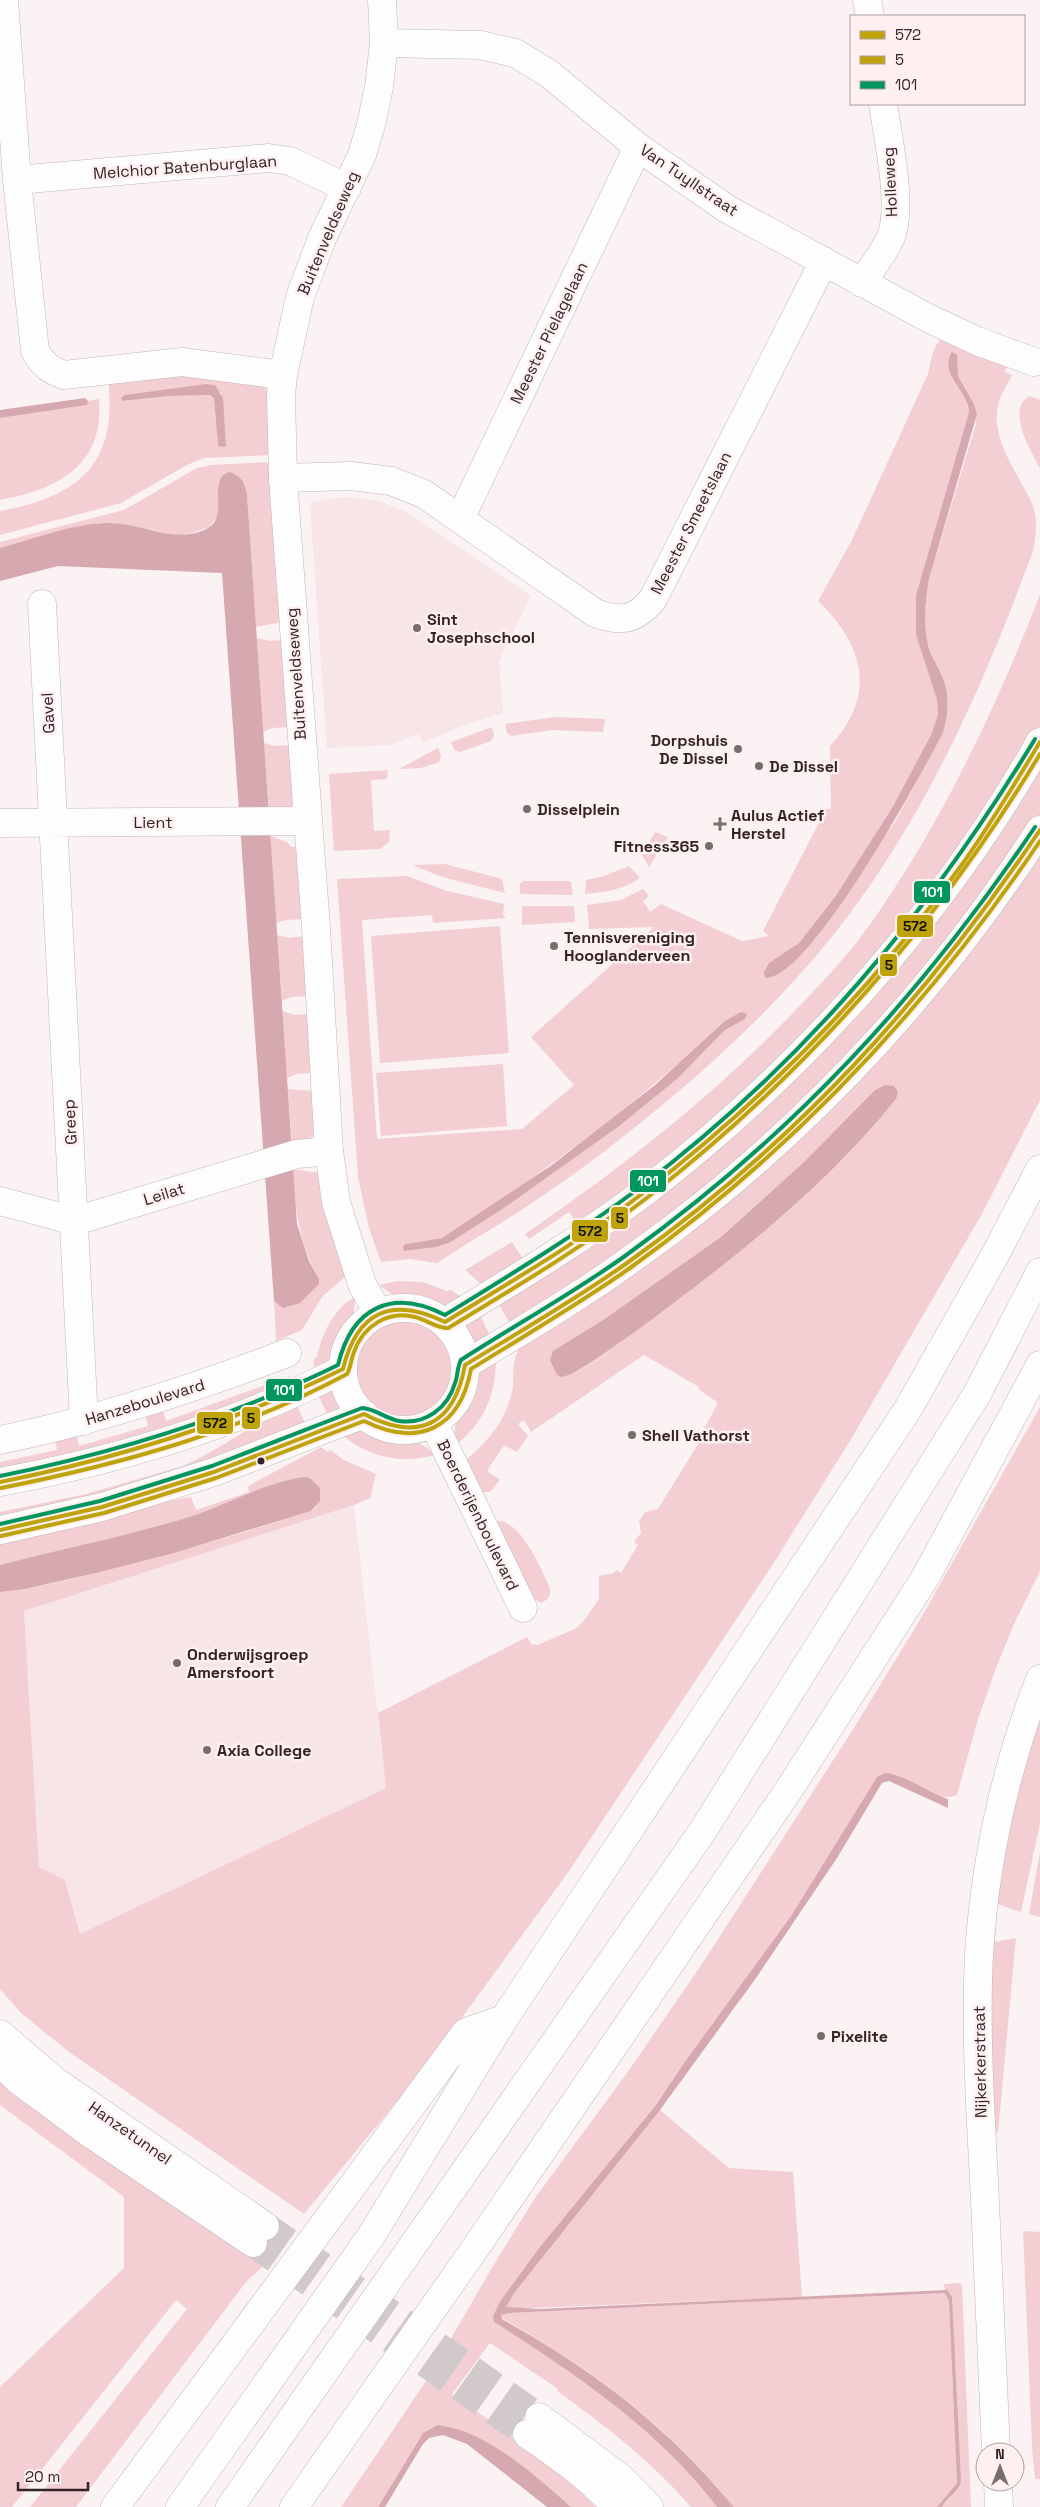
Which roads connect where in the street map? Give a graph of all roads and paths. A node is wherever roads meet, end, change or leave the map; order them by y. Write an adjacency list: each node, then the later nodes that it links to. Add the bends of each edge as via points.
1 (4, 0): 8 (main road)
2 (382, 0): 5 (main road)
3 (867, 0): 4 (main road)
4 (870, 15)
5 (384, 43): 7 (main road, Van Tuyllstraat, via 480,45 515,53 548,73); 9 (main road, Buitenveldseweg, via 372,125)
6 (883, 105): 11 (main road, Holleweg, via 893,175 894,216 891,237)
7 (638, 147): 10 (main road, Van Tuyllstraat, via 727,208); 15 (main road, Meester Pielagelaan)
8 (17, 180): 9 (main road, Melchior Batenburglaan, via 269,158 290,161); 13 (main road, via 34,351 50,371 64,375 182,362)
9 (347, 188): 13 (main road, Buitenveldseweg, via 323,236 300,297)
10 (824, 261): 11 (main road, Van Tuyllstraat); 15 (main road, Meester Smeetslaan, via 653,599 641,612 623,619 595,613)
11 (862, 283): 12 (main road, Van Tuyllstraat, via 978,341)
12 (1034, 362)
13 (283, 375): 14 (main road, Buitenveldseweg)
14 (283, 478): 15 (main road, Meester Smeetslaan, via 351,476 392,481 424,494); 18 (main road, Buitenveldseweg)
15 (460, 519)
16 (42, 604): 19 (main road, Gavel)
17 (1040, 742): 28 (main road, via 992,820 911,929 861,989 771,1082 674,1168 629,1203 552,1257)
18 (307, 821): 19 (main road, Lient); 22 (main road, Buitenveldseweg)
19 (55, 822): 20 (main road, Lient); 25 (main road, Greep)
20 (0, 823)
21 (1040, 830): 30 (main road, via 945,962 900,1016 811,1110 722,1190 675,1226 577,1297)
22 (329, 1150): 25 (main road, Leilat, via 259,1164); 27 (main road, Buitenveldseweg, via 336,1202 362,1284)
23 (1040, 1168): 41 (main road, via 908,1409)
24 (0, 1201): 25 (main road)
25 (75, 1221): 34 (main road, Greep)
26 (1040, 1272): 48 (main road, via 976,1394 702,1832)
27 (378, 1313): 28 (main road, via 404,1308 421,1310); 32 (main road, via 352,1337)
28 (445, 1322): 30 (main road, via 457,1336)
29 (287, 1353): 34 (main road, Hanzeboulevard, via 160,1400)
30 (465, 1365): 35 (main road, via 459,1395 450,1409)
31 (1040, 1365): 49 (main road, via 924,1578 788,1792)
32 (343, 1369): 33 (main road, via 350,1394); 37 (main road, via 270,1404 188,1434 115,1456)
33 (364, 1414): 35 (main road, via 394,1428 409,1429); 38 (main road, via 204,1475 102,1507)
34 (84, 1422): 36 (main road, Hanzeboulevard)
35 (433, 1422): 39 (main road, Boerderijenboulevard)
36 (0, 1440)
37 (0, 1482)
38 (0, 1530)
39 (523, 1608)
40 (1040, 1679): 44 (main road, Nijkerkerstraat, via 998,1819 979,1953 978,2039)
41 (504, 2019): 46 (main road, via 466,2032); 47 (main road, via 370,2236)
42 (0, 2034): 43 (main road, Hanzetunnel, via 55,2081 259,2235 91,2134 18,2080)
43 (0, 2062)
44 (996, 2442)
45 (998, 2492): 52 (main road)
46 (115, 2507)
47 (180, 2507)
48 (230, 2507)
49 (294, 2507)
50 (616, 2507): 51 (main road, via 533,2425 622,2479)
51 (649, 2507)
52 (999, 2507)

